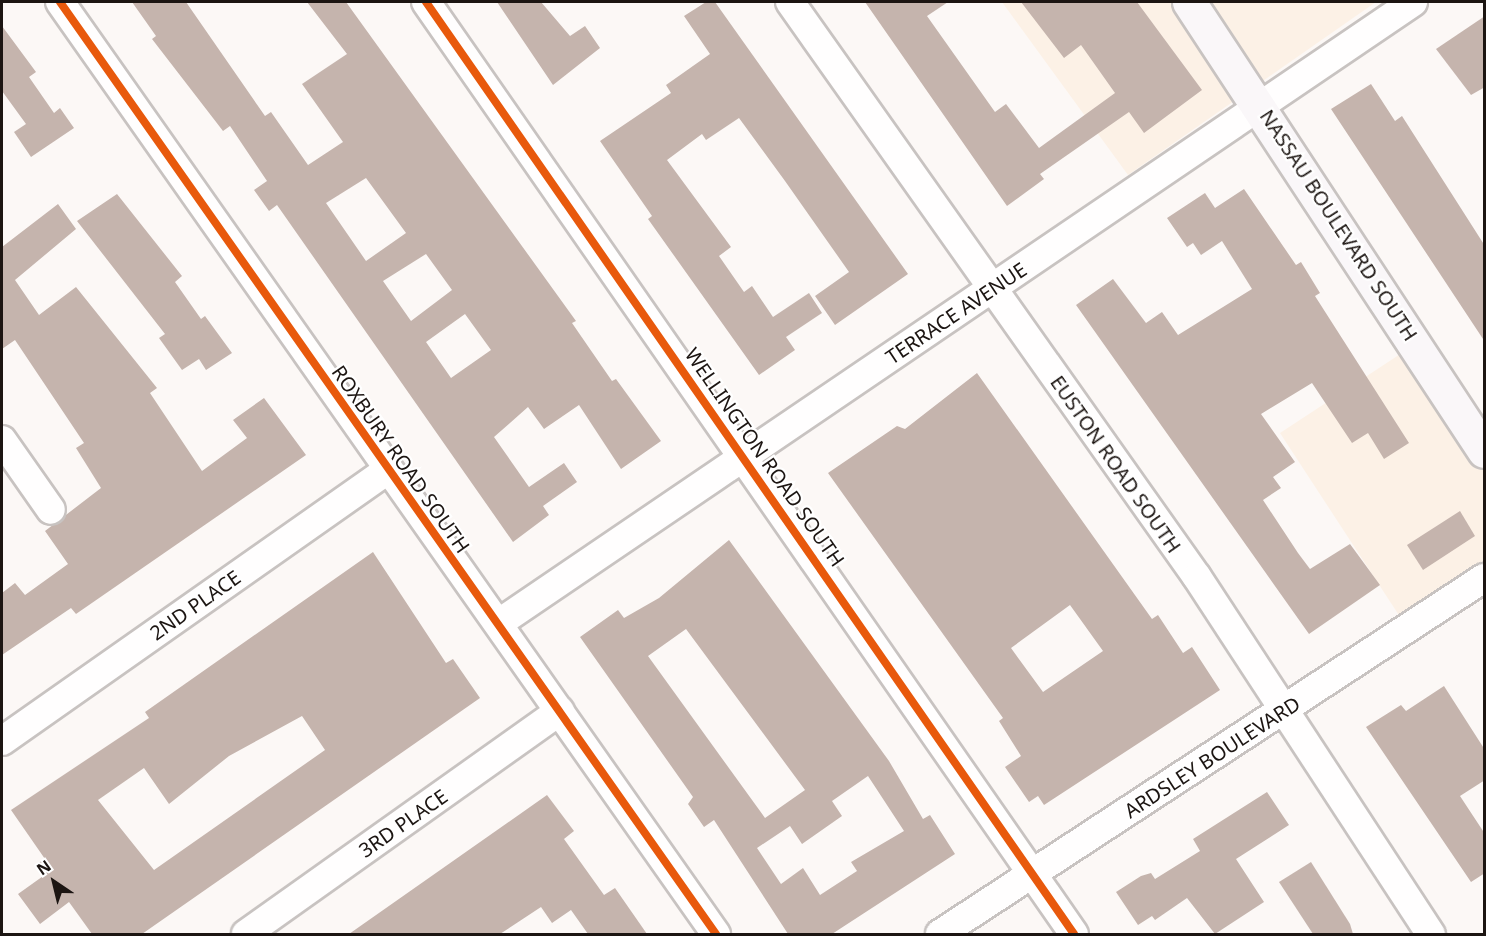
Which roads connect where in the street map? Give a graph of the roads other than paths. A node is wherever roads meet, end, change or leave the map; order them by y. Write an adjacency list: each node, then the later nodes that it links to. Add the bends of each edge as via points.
1 (60, 2): 11 (street, ROXBURY ROAD SOUTH)
2 (426, 2): 10 (street, WELLINGTON ROAD SOUTH)
3 (790, 2): 7 (street, EUSTON ROAD SOUTH)
4 (1189, 2): 6 (main road, NASSAU BOULEVARD SOUTH)
5 (1413, 2): 6 (street, TERRACE AVENUE)
6 (1262, 105): 7 (street, TERRACE AVENUE); 9 (main road, NASSAU BOULEVARD SOUTH)
7 (991, 289): 10 (street, TERRACE AVENUE); 15 (street, EUSTON ROAD SOUTH, via 1197,577)
8 (2, 440): 12 (street)
9 (1485, 451)
10 (745, 456): 14 (street, TERRACE AVENUE); 18 (street, WELLINGTON ROAD SOUTH)
11 (388, 470): 14 (street, ROXBURY ROAD SOUTH); 17 (street, 2ND PLACE)
12 (51, 510)
13 (1485, 579): 15 (street, ARDSLEY BOULEVARD)
14 (498, 623): 16 (street, ROXBURY ROAD SOUTH)
15 (1283, 710): 18 (street, ARDSLEY BOULEVARD); 23 (street, EUSTON ROAD SOUTH)
16 (560, 711): 19 (street, 3RD PLACE); 20 (street, ROXBURY ROAD SOUTH)
17 (2, 741)
18 (1034, 874): 21 (street, ARDSLEY BOULEVARD); 22 (street, WELLINGTON ROAD SOUTH)
19 (246, 934)
20 (716, 934)
21 (940, 934)
22 (1074, 934)
23 (1431, 934)

